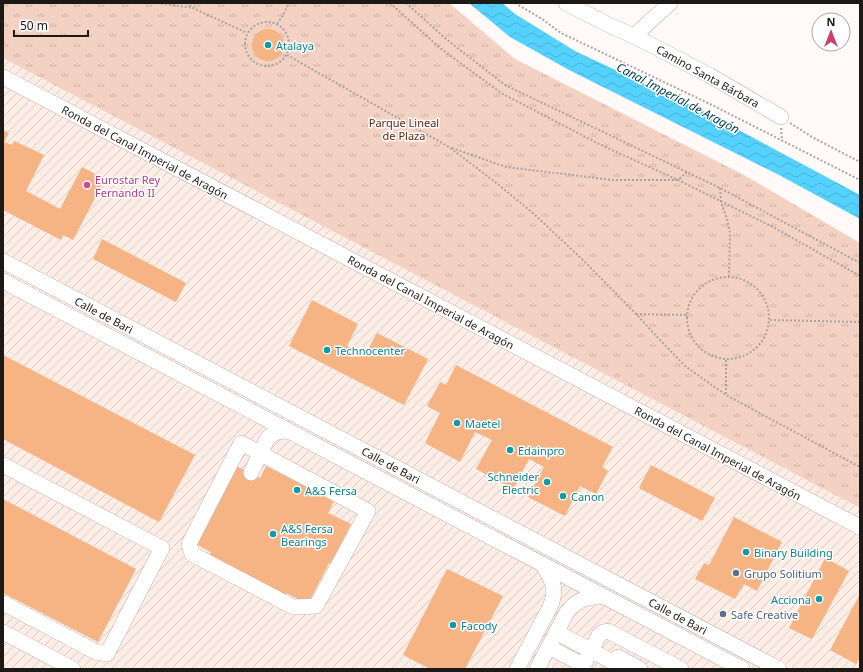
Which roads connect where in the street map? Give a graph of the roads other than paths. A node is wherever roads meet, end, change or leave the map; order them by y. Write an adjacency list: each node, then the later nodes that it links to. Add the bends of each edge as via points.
1 (566, 3): 3 (street, Camino Santa Bárbara)
2 (670, 3): 3 (street)
3 (634, 36): 5 (street, Camino Santa Bárbara, via 709,75)
4 (3, 77): 13 (street, Ronda del Canal Imperial de Aragón)
5 (781, 117)
6 (3, 261): 29 (street, Calle de Bari)
7 (3, 281): 8 (street, Calle de Bari)
8 (257, 415): 9 (street, Calle de Bari); 10 (street, via 262,430)
9 (288, 431): 10 (street, via 271,434); 14 (street, Calle de Bari)
10 (257, 452): 10 (street, via 368,511 316,606 293,607 192,554 189,544 241,443); 12 (street)
11 (3, 465): 16 (street, via 162,548 106,654 96,652)
12 (248, 472)
13 (860, 527)
14 (543, 565): 15 (street, Calle de Bari); 23 (street, via 552,580 554,598)
15 (603, 596): 17 (street, via 580,600 572,606); 28 (street, Calle de Bari)
16 (3, 603)
17 (558, 630): 19 (street); 20 (street)
18 (3, 632): 22 (street)
19 (547, 649): 21 (street); 24 (street)
20 (594, 650): 21 (street); 25 (street); 26 (street, via 603,650); 27 (street, via 598,635 608,631)
21 (585, 668)
22 (73, 669)
23 (517, 669)
24 (537, 669)
25 (626, 669)
26 (640, 669)
27 (681, 669)
28 (742, 669)
29 (779, 669)

